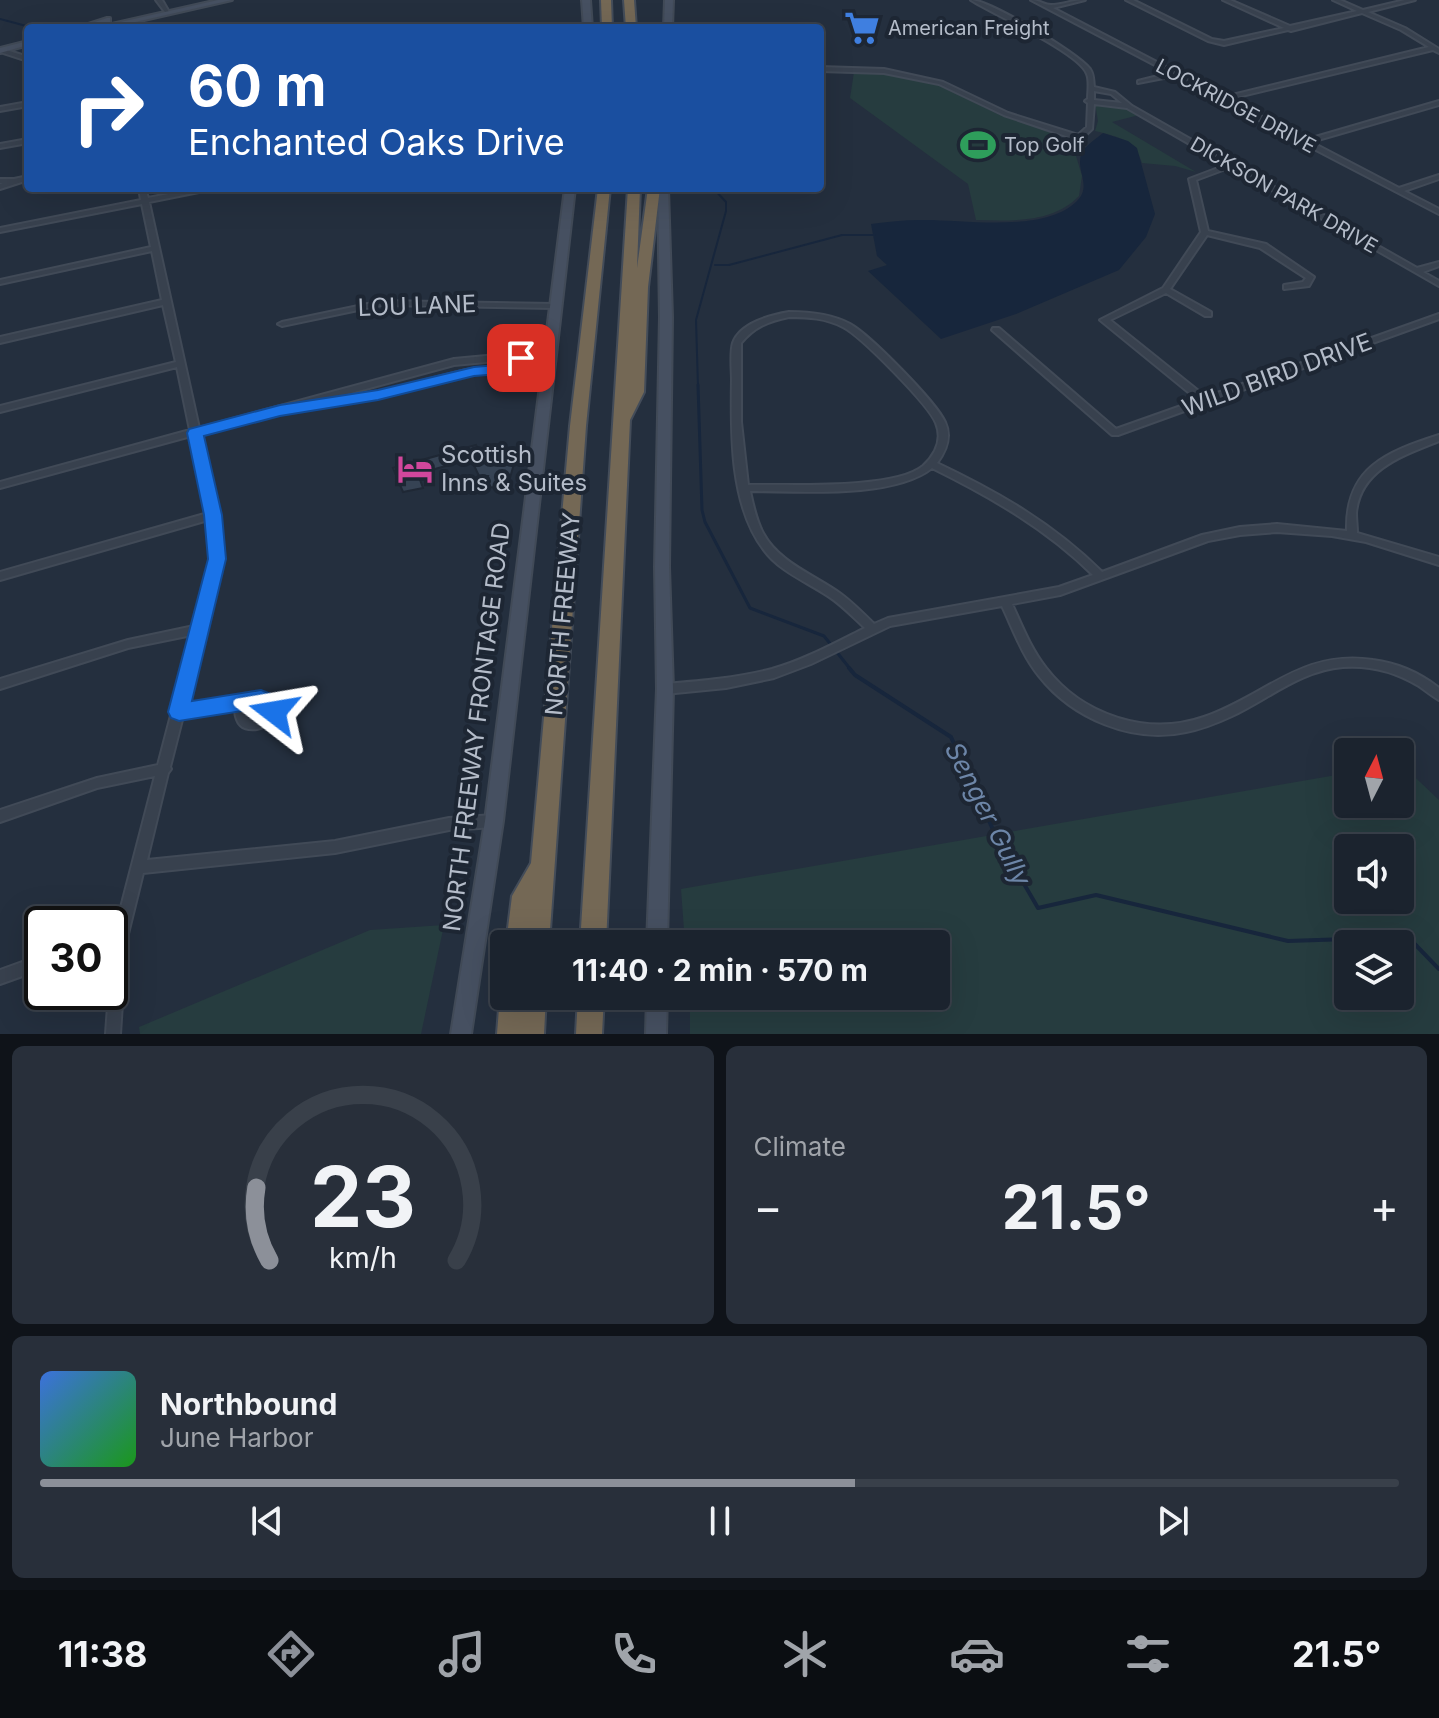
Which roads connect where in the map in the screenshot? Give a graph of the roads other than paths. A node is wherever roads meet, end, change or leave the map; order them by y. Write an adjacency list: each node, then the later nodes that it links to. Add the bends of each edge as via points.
1 (203, 0): 15 (main road)
2 (228, 0): 15 (main road)
3 (577, 0): 17 (main road)
4 (586, 0): 17 (main road)
5 (606, 0): 23 (highway)
6 (629, 0): 24 (highway)
7 (669, 0): 25 (main road)
8 (974, 0): 34 (street, via 1071,55 1089,71)
9 (1034, 0): 16 (street, LOCKRIDGE DRIVE)
10 (1082, 0): 16 (street)
11 (1129, 0): 26 (street, via 1224,43)
12 (1226, 0): 26 (street)
13 (1336, 0): 18 (street)
14 (1412, 0): 18 (street)
15 (163, 6): 19 (main road)
16 (1048, 7): 32 (street, LOCKRIDGE DRIVE)
17 (586, 11): 22 (main road)
18 (1366, 12): 26 (street); 28 (street)
19 (114, 21): 20 (main road); 21 (main road)
20 (99, 24)
21 (107, 24)
22 (588, 24)
23 (607, 24)
24 (631, 24)
25 (668, 24)
26 (1291, 29)
27 (24, 47): 29 (main road)
28 (1436, 50): 35 (street)
29 (3, 53): 30 (street)
30 (24, 58)
31 (824, 69): 40 (street, via 884,71 941,83 1010,116)
32 (1174, 74): 33 (street); 35 (street, LOCKRIDGE DRIVE)
33 (1140, 82)
34 (1090, 94): 38 (street, DICKSON PARK DRIVE); 38 (street, DICKSON PARK DRIVE, via 1113,93); 40 (street, via 1091,122)
35 (1223, 99): 42 (street, LOCKRIDGE DRIVE)
36 (1439, 103): 42 (street)
37 (24, 105): 39 (street)
38 (1130, 107): 45 (street, DICKSON PARK DRIVE)
39 (0, 109)
40 (1080, 138): 44 (street)
41 (24, 142): 43 (street)
42 (1304, 142): 51 (street, LOCKRIDGE DRIVE)
43 (0, 146)
44 (1058, 148)
45 (1231, 165): 63 (street, via 1192,179); 66 (street, DICKSON PARK DRIVE)
46 (1439, 177): 51 (street)
47 (24, 179): 49 (street)
48 (0, 181): 49 (street)
49 (14, 181): 50 (street)
50 (0, 187)
51 (1398, 191): 61 (street, LOCKRIDGE DRIVE)
52 (143, 192): 60 (street)
53 (190, 192): 60 (street)
54 (570, 192): 73 (main road, NORTH FREEWAY FRONTAGE ROAD)
55 (590, 192): 71 (highway, via 584,285)
56 (604, 192): 71 (highway, NORTH FREEWAY)
57 (634, 192): 89 (highway, NORTH FREEWAY)
58 (653, 192): 89 (highway, via 641,287 636,392)
59 (663, 192): 104 (main road)
60 (146, 201): 62 (street); 64 (street)
61 (1439, 212)
62 (0, 230)
63 (1205, 232): 69 (street, via 1263,246 1310,277 1306,284); 70 (street)
64 (156, 248): 67 (street); 72 (street)
65 (1439, 264): 66 (street)
66 (1417, 271): 68 (street, DICKSON PARK DRIVE)
67 (0, 282)
68 (1439, 284)
69 (1287, 287)
70 (1166, 290): 74 (street); 86 (street, via 1104,320)
71 (592, 296): 112 (highway, NORTH FREEWAY)
72 (166, 302): 78 (street); 81 (street)
73 (554, 306): 76 (street, LOU LANE, via 382,303); 79 (main road, NORTH FREEWAY FRONTAGE ROAD)
74 (1208, 314)
75 (1439, 316): 86 (street, WILD BIRD DRIVE)
76 (282, 324)
77 (996, 330): 86 (street, WILD BIRD DRIVE, via 1115,433)
78 (0, 340)
79 (549, 353): 80 (street); 84 (main road, NORTH FREEWAY FRONTAGE ROAD)
80 (517, 355): 82 (street, via 521,363); 83 (street)
81 (180, 364): 87 (street); 90 (street)
82 (512, 368): 84 (street); 85 (street)
83 (416, 372): 85 (street); 88 (street)
84 (546, 377): 110 (main road, NORTH FREEWAY FRONTAGE ROAD)
85 (422, 384): 88 (street)
86 (1205, 401)
87 (0, 409)
88 (280, 410): 90 (street)
89 (621, 426): 116 (highway, NORTH FREEWAY)
90 (195, 433): 93 (street); 95 (street)
91 (1439, 438): 96 (street, via 1371,469 1352,500)
92 (930, 463): 94 (street, via 923,471 878,483); 94 (street, via 943,446 940,422 922,397 849,327 827,318 790,315 752,327 737,343); 99 (street, via 1043,523)
93 (0, 485)
94 (743, 488): 102 (street, via 750,520 769,550)
95 (213, 515): 98 (street); 101 (street, via 217,559)
96 (1352, 535): 97 (street); 99 (street, via 1277,528 1240,531 1206,538)
97 (1439, 561)
98 (0, 576)
99 (1101, 577): 100 (street, via 1060,591)
100 (1005, 600): 102 (street); 105 (street, via 1031,656 1063,695 1123,725 1190,727 1332,662 1379,665 1416,679)
101 (201, 629): 103 (street, via 128,644); 107 (street)
102 (873, 629): 104 (street, via 749,679)
103 (0, 684)
104 (665, 689): 117 (main road)
105 (1439, 695)
106 (241, 704): 107 (street)
107 (179, 712): 108 (street)
108 (165, 769): 109 (street, via 97,783); 111 (street)
109 (0, 816)
110 (494, 821): 111 (street, via 449,824 335,847); 126 (main road, NORTH FREEWAY FRONTAGE ROAD)
111 (139, 867): 113 (street)
112 (540, 869): 114 (highway, via 524,896); 115 (highway, NORTH FREEWAY)
113 (127, 906)
114 (520, 930)
115 (537, 930)
116 (594, 930)
117 (657, 930)
118 (24, 968): 119 (street)
119 (0, 977)
120 (114, 1010): 125 (street)
121 (512, 1010): 127 (highway)
122 (532, 1010): 128 (highway)
123 (590, 1010): 129 (highway)
124 (657, 1010): 130 (main road)
125 (113, 1034)
126 (461, 1034)
127 (510, 1034)
128 (531, 1034)
129 (589, 1034)
130 (656, 1034)

